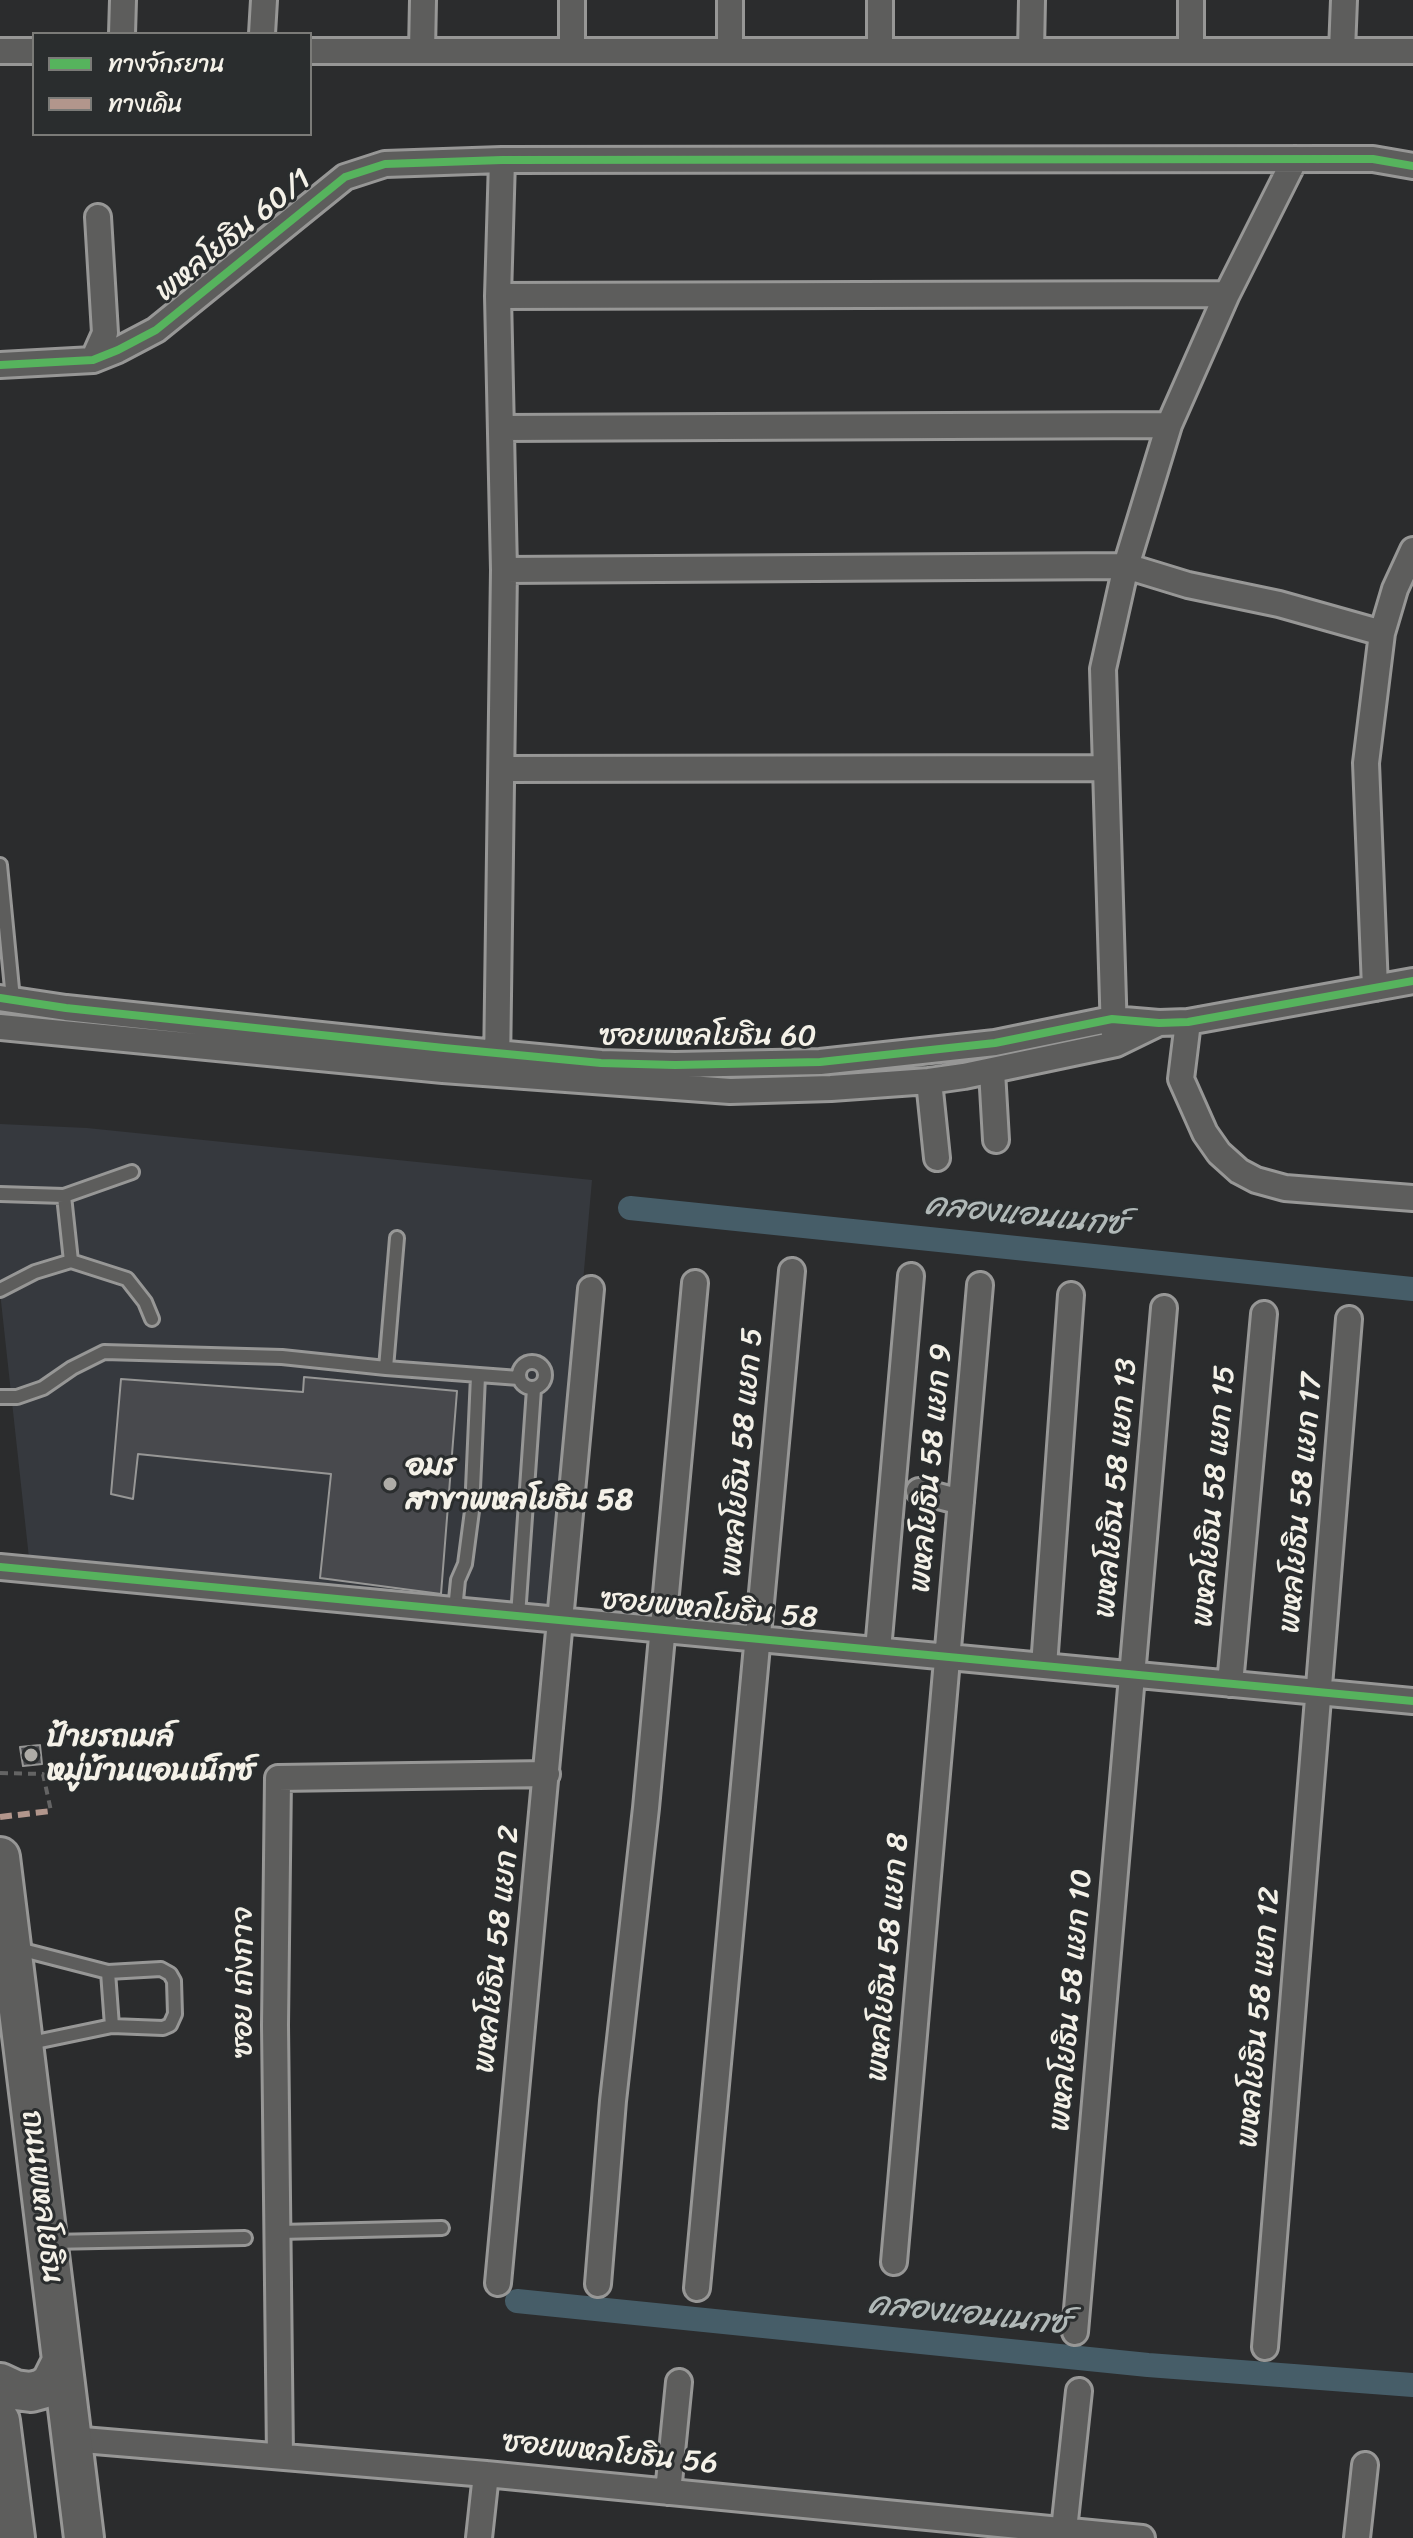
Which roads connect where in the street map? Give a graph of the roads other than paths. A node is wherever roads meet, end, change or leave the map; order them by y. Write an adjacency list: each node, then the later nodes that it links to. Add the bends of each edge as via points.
1 (123, 0): 10 (street)
2 (264, 0): 11 (street)
3 (423, 0): 15 (street)
4 (572, 0): 16 (street)
5 (730, 0): 17 (street)
6 (880, 0): 18 (street)
7 (1032, 0): 19 (street)
8 (1191, 0): 20 (street)
9 (1344, 0): 21 (street)
10 (122, 32)
11 (262, 32)
12 (0, 51): 13 (street)
13 (32, 51)
14 (312, 51): 15 (street)
15 (422, 51): 16 (street)
16 (572, 51): 17 (street)
17 (730, 51): 18 (street)
18 (880, 51): 19 (street)
19 (1031, 51): 20 (street)
20 (1191, 51): 21 (street)
21 (1342, 51): 22 (street)
22 (1413, 51)
23 (1295, 159): 24 (street, พหลโยธิน 60/1); 25 (street, พหลโยธิน 60/1, via 1373,159); 27 (street)
24 (502, 160): 28 (street); 29 (street, พหลโยธิน 60/1, via 385,164 345,177 156,330)
25 (1413, 166)
26 (98, 217): 29 (street, via 105,333)
27 (1227, 294): 28 (street); 31 (street)
28 (498, 296): 32 (street)
29 (93, 360): 30 (street, พหลโยธิน 60/1)
30 (0, 365)
31 (1169, 425): 32 (street); 34 (street)
32 (502, 428): 35 (street)
33 (1413, 550): 36 (street)
34 (1126, 566): 35 (street); 36 (street); 37 (street, via 1103,669)
35 (504, 570): 38 (street)
36 (1382, 633): 41 (street, via 1366,763)
37 (1106, 768): 38 (street); 43 (street)
38 (503, 769): 49 (street)
39 (0, 865): 42 (lane)
40 (1413, 981): 41 (street, ซอยพหลโยธิน 60)
41 (1375, 988): 44 (street, ซอยพหลโยธิน 60)
42 (6, 998): 48 (street, ซอยพหลโยธิน 60)
43 (1112, 1019): 45 (street, ซอยพหลโยธิน 60); 47 (street); 49 (street, ซอยพหลโยธิน 60, via 995,1043 820,1062)
44 (1188, 1022): 45 (street, ซอยพหลโยธิน 60); 57 (street, via 1181,1079 1205,1133 1239,1171 1285,1188)
45 (1159, 1023): 47 (street, ซอยพหลโยธิน 60)
46 (0, 1027): 48 (street, ซอยพหลโยธิน 60)
47 (1116, 1044): 50 (street, ซอยพหลโยธิน 60)
48 (444, 1059): 49 (street, ซอยพหลโยธิน 60)
49 (497, 1063): 51 (street, ซอยพหลโยธิน 60, via 730,1091)
50 (992, 1071): 51 (street, ซอยพหลโยธิน 60); 52 (street)
51 (929, 1081): 53 (street)
52 (996, 1140)
53 (937, 1158)
54 (132, 1172): 56 (lane)
55 (0, 1194): 56 (lane)
56 (64, 1196): 59 (lane)
57 (1409, 1196)
58 (397, 1238): 71 (lane)
59 (71, 1261): 65 (lane); 69 (lane, via 127,1279)
60 (792, 1271): 83 (street, พหลโยธิน 58 แยก 5)
61 (911, 1276): 84 (street)
62 (695, 1283): 82 (street)
63 (980, 1285): 77 (street, พหลโยธิน 58 แยก 9)
64 (591, 1289): 81 (street, พหลโยธิน 58 แยก 2)
65 (0, 1290)
66 (1071, 1295): 86 (street)
67 (1164, 1308): 87 (street, พหลโยธิน 58 แยก 13)
68 (1264, 1314): 88 (street, พหลโยธิน 58 แยก 15)
69 (152, 1319)
70 (1349, 1319): 89 (street, พหลโยธิน 58 แยก 17)
71 (386, 1368): 72 (lane); 75 (lane, via 282,1357 104,1352 43,1388)
72 (478, 1376): 73 (lane); 79 (lane, via 472,1511)
73 (519, 1378): 74 (lane); 74 (lane, via 526,1363 541,1365 546,1376)
74 (534, 1389): 80 (lane)
75 (0, 1397)
76 (919, 1491): 77 (street)
77 (961, 1502): 85 (street, พหลโยธิน 58 แยก 9)
78 (0, 1567): 79 (street, ซอยพหลโยธิน 58)
79 (455, 1610): 80 (street, ซอยพหลโยธิน 58)
80 (518, 1616): 81 (street, ซอยพหลโยธิน 58)
81 (561, 1620): 82 (street, ซอยพหลโยธิน 58); 91 (street, พหลโยธิน 58 แยก 2)
82 (663, 1630): 83 (street, ซอยพหลโยธิน 58); 103 (street)
83 (758, 1639): 84 (street, ซอยพหลโยธิน 58); 104 (street, พหลโยธิน 58 แยก 5)
84 (878, 1650): 85 (street, ซอยพหลโยธิน 58)
85 (947, 1657): 86 (street, ซอยพหลโยธิน 58); 101 (street, พหลโยธิน 58 แยก 8)
86 (1044, 1666): 87 (street, ซอยพหลโยธิน 58)
87 (1133, 1674): 88 (street, ซอยพหลโยธิน 58); 105 (street, พหลโยธิน 58 แยก 10)
88 (1230, 1684): 89 (street, ซอยพหลโยธิน 58)
89 (1319, 1692): 90 (street, ซอยพหลโยธิน 58); 106 (street, พหลโยธิน 58 แยก 12)
90 (1412, 1694)
91 (547, 1774): 98 (street, ซอย เก่งกาจ, via 278,1778 275,2025); 102 (street, พหลโยธิน 58 แยก 2)
92 (0, 1857): 93 (main road, ถนนพหลโยธิน)
93 (12, 1947): 94 (lane); 96 (main road, ถนนพหลโยธิน)
94 (108, 1972): 95 (lane); 95 (lane, via 161,1969 174,1981 170,2025)
95 (112, 2026): 96 (lane)
96 (22, 2045): 100 (main road, ถนนพหลโยธิน)
97 (442, 2228): 98 (lane)
98 (280, 2232): 113 (street, ซอย เก่งกาจ)
99 (245, 2238): 100 (lane)
100 (47, 2242): 107 (main road, ถนนพหลโยธิน)
101 (894, 2262)
102 (498, 2283)
103 (598, 2284)
104 (697, 2288)
105 (1075, 2332)
106 (1265, 2347)
107 (62, 2361): 109 (main road, via 42,2389 15,2390); 112 (main road, ถนนพหลโยธิน)
108 (679, 2382): 116 (street)
109 (0, 2383)
110 (1079, 2391): 118 (street)
111 (0, 2421): 119 (main road)
112 (71, 2439): 113 (street, ซอยพหลโยธิน 56); 120 (main road, ถนนพหลโยธิน)
113 (280, 2456): 115 (street, ซอยพหลโยธิน 56)
114 (1365, 2465): 123 (street)
115 (486, 2474): 116 (street, ซอยพหลโยธิน 56); 121 (street)
116 (668, 2492): 117 (street, ซอยพหลโยธิน 56)
117 (923, 2528): 118 (street, ซอยพหลโยธิน 56)
118 (1064, 2530): 122 (street, ซอยพหลโยธิน 56)
119 (15, 2538)
120 (84, 2538)
121 (479, 2538)
122 (1142, 2538)
123 (1357, 2538)

